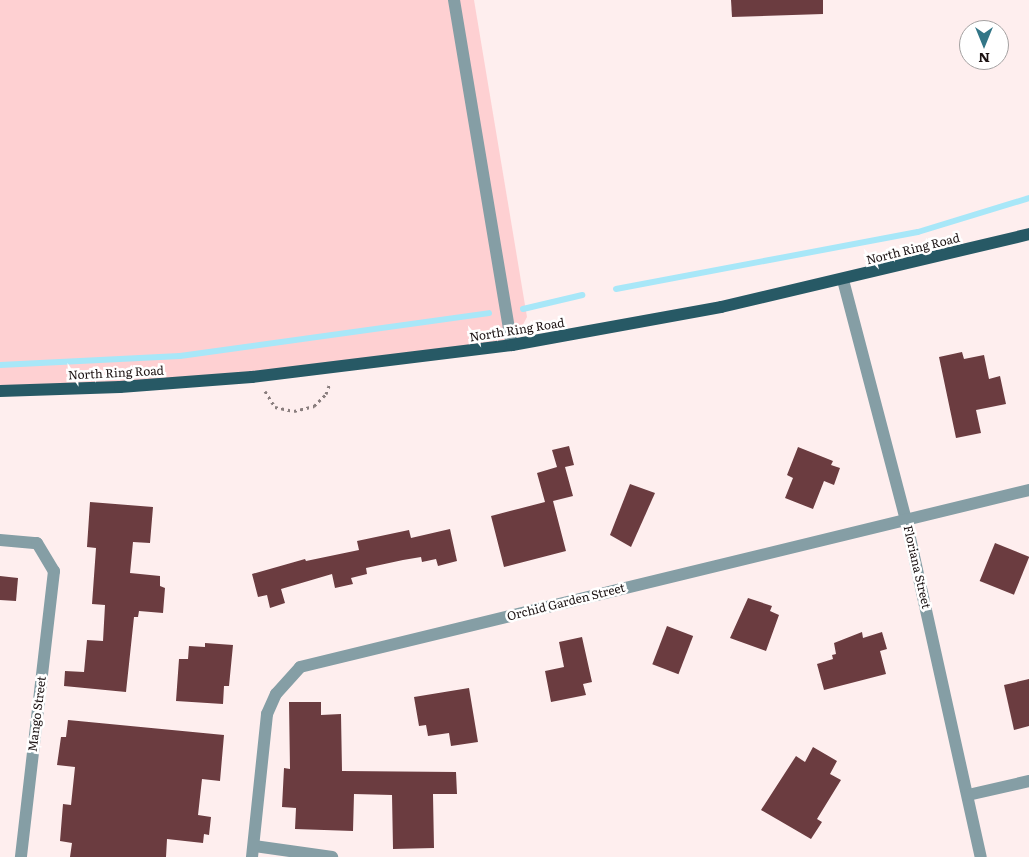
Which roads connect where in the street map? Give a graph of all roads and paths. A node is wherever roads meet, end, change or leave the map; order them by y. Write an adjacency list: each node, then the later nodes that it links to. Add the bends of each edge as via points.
1 (454, 0): 4 (street)
2 (1029, 234): 3 (main road, North Ring Road)
3 (843, 280): 4 (main road, North Ring Road); 9 (street, Floriana Street)
4 (512, 345): 7 (main road, North Ring Road, via 252,377 120,388)
5 (331, 383): 6 (path, via 326,394 314,406 294,411 275,407)
6 (265, 390)
7 (0, 391)
8 (1029, 490): 9 (street, Orchid Garden Street)
9 (906, 520): 12 (street, Floriana Street); 13 (street, Orchid Garden Street, via 300,667 276,694 267,714)
10 (0, 540): 14 (street, Mango Street, via 37,544 54,572)
11 (1029, 781): 12 (street)
12 (968, 795): 16 (street, Floriana Street)
13 (253, 851): 15 (street)
14 (21, 857)
15 (332, 857)
16 (981, 857)

